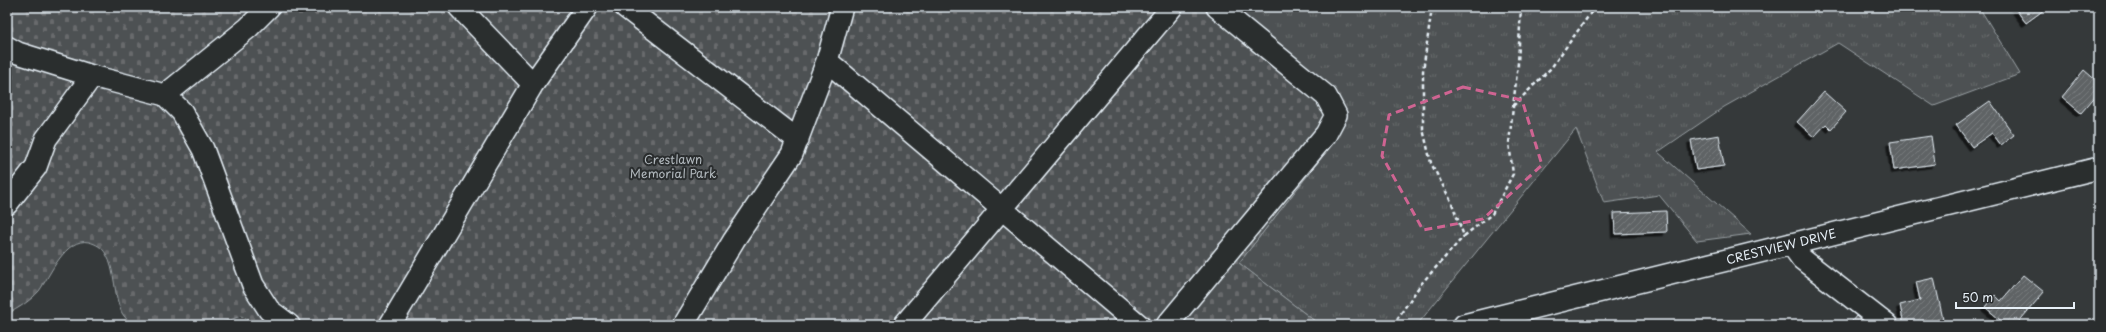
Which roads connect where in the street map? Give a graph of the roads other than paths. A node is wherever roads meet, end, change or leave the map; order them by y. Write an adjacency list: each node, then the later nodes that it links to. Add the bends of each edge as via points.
1 (269, 7): 12 (street, via 248,28)
2 (459, 7): 11 (street)
3 (587, 7): 11 (street)
4 (625, 7): 13 (street)
5 (842, 7): 9 (street)
6 (1172, 7): 16 (street)
7 (1218, 7): 23 (street, via 1326,96 1336,115 1326,134)
8 (7, 47): 10 (street, via 18,53)
9 (827, 61): 13 (street); 16 (street)
10 (92, 76): 12 (street); 15 (street, via 46,139 36,167)
11 (533, 84): 19 (street)
12 (165, 95): 18 (street, via 182,112 203,149 253,286 269,310)
13 (798, 140): 20 (street, via 792,154 734,240)
14 (2099, 168): 17 (street, CRESTVIEW DRIVE)
15 (7, 204)
16 (1002, 209): 21 (street); 22 (street)
17 (1791, 244): 24 (street, CRESTVIEW DRIVE); 25 (street, via 1802,259)
18 (289, 325)
19 (390, 325)
20 (684, 325)
21 (904, 325)
22 (1139, 325)
23 (1168, 325)
24 (1464, 325)
25 (1887, 325)

